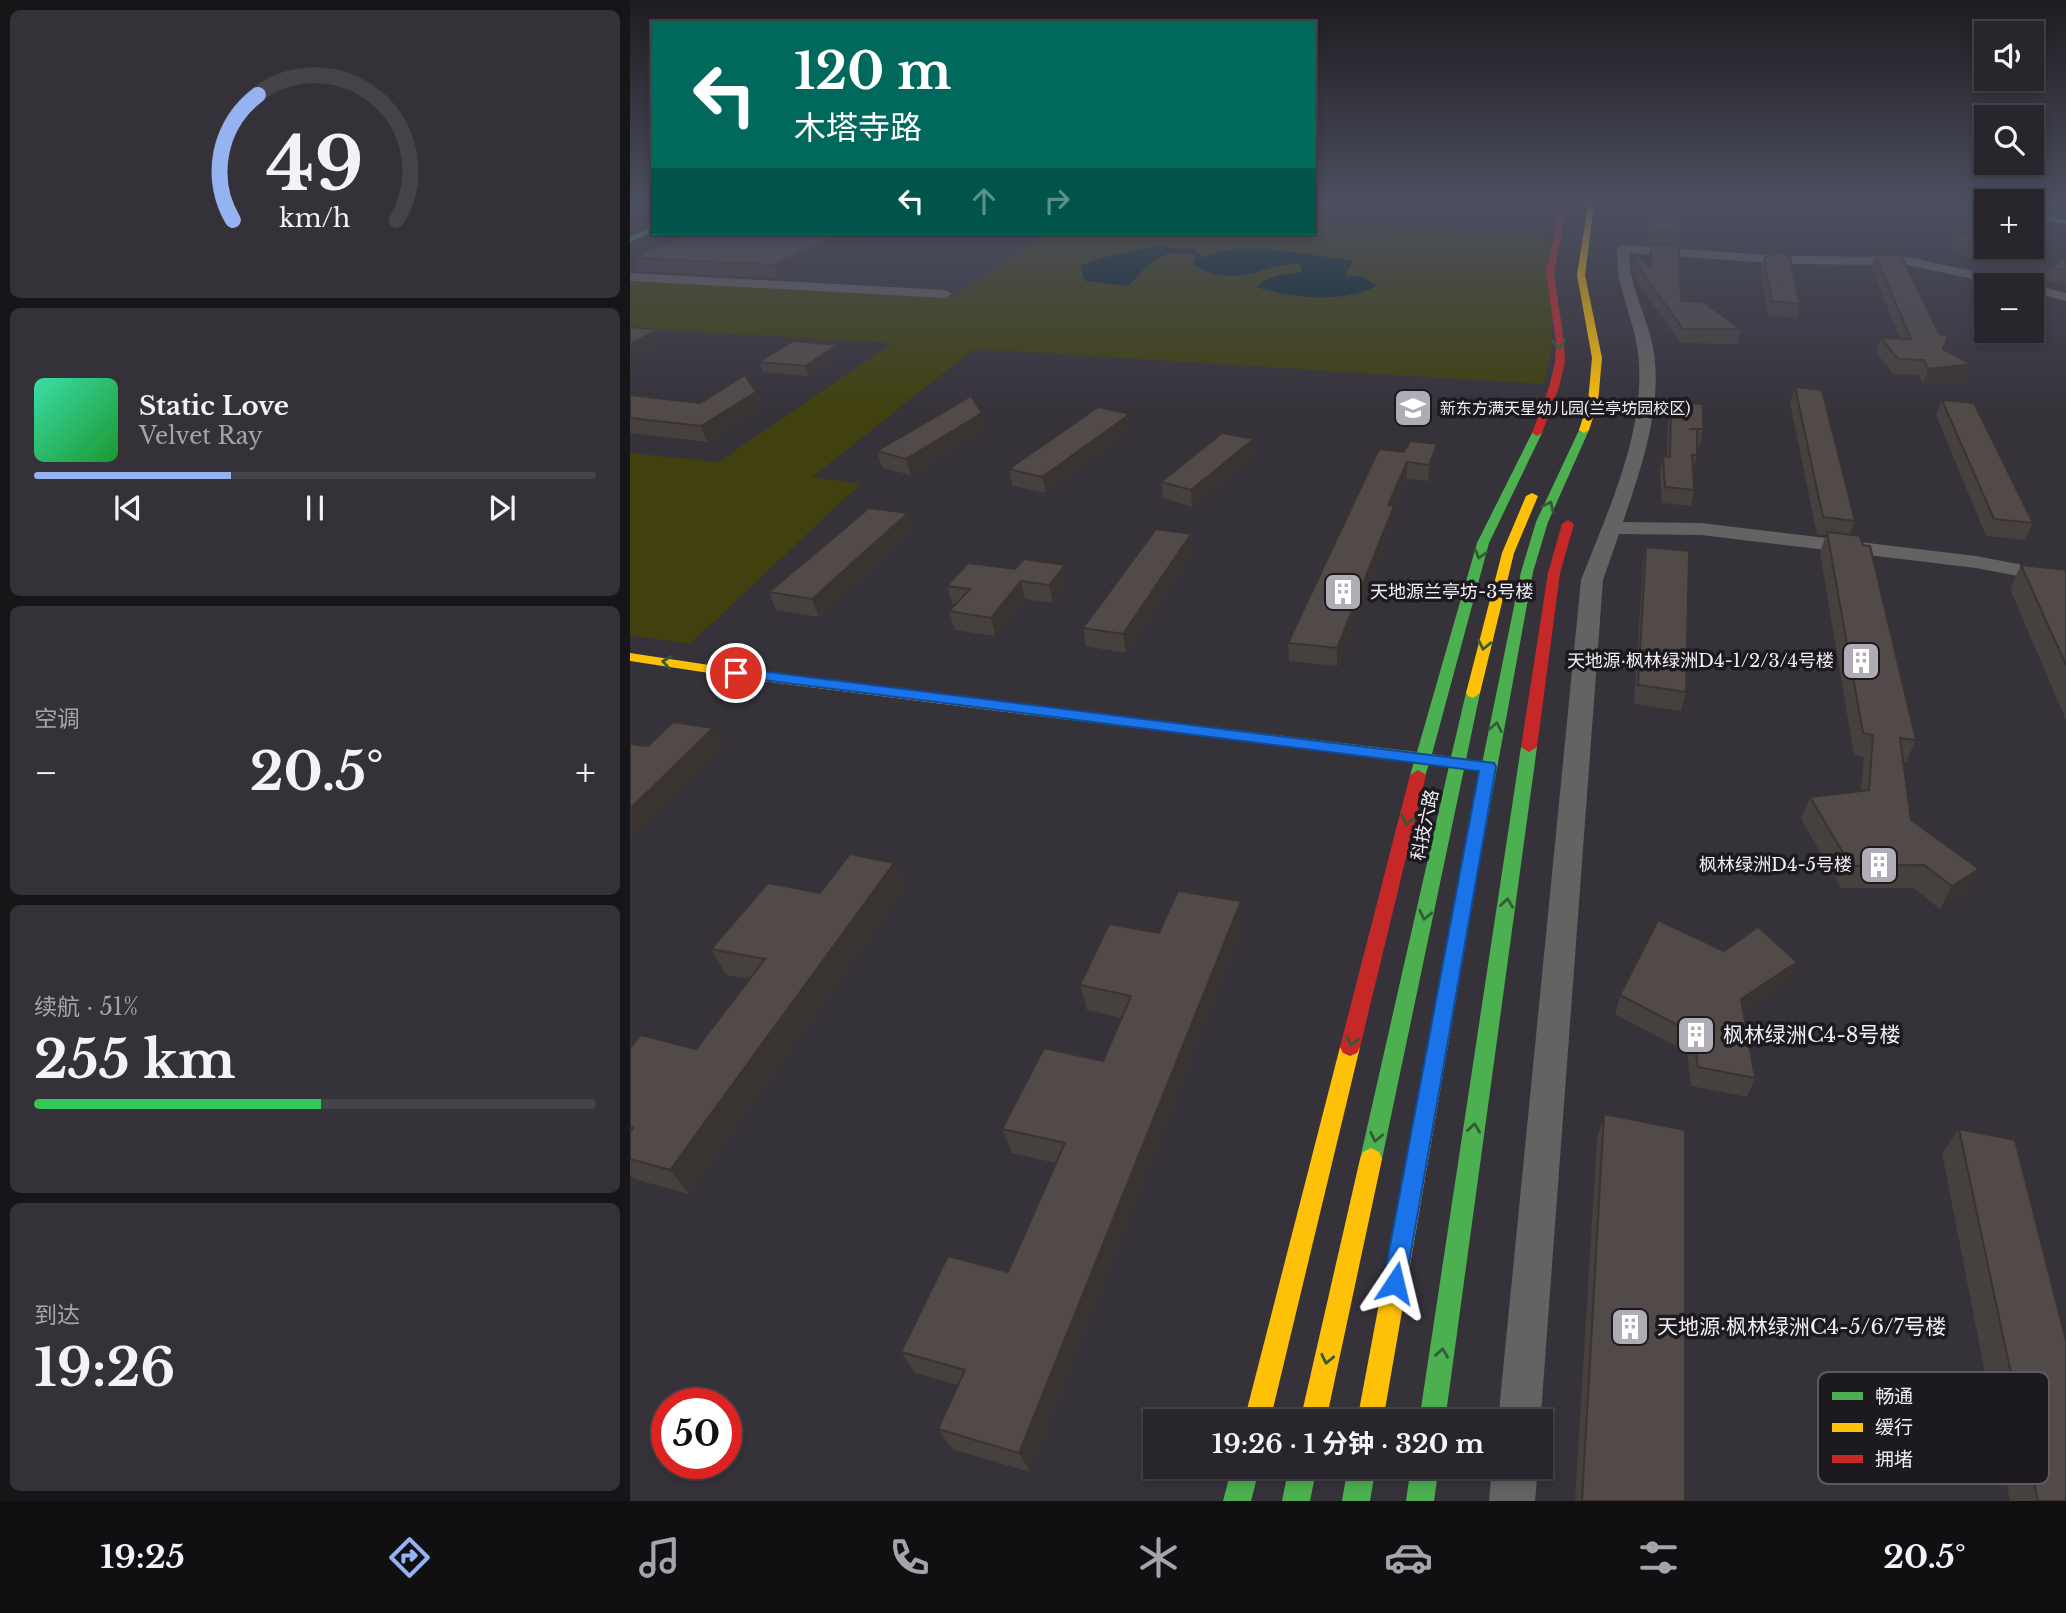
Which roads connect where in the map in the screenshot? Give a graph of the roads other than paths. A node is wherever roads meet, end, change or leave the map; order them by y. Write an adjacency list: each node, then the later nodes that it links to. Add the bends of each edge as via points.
1 (1550, 274): 15 (main road, one-way to 15, via 1560,360 1546,417 1483,543)
2 (1566, 274): 9 (main road)
3 (1581, 274): 17 (main road, one-way to 3, via 1527,572 1542,522 1579,445 1592,402 1597,358)
4 (1623, 274): 12 (street, via 1647,353 1645,404)
5 (630, 277): 7 (street)
6 (2044, 291): 8 (street)
7 (945, 294)
8 (2066, 297)
9 (1580, 354)
10 (1538, 483): 16 (main road, 科技六路, one-way to 16, via 1520,518 1492,610)
11 (1575, 508): 23 (main road, one-way to 11, via 1554,573)
12 (1611, 528): 13 (street, via 1701,529 1976,562); 24 (street, via 1592,580)
13 (2066, 579)
14 (630, 657): 15 (main road, one-way to 14)
15 (1422, 758): 16 (main road); 18 (main road)
16 (1460, 763): 17 (main road); 18 (main road, 科技六路)
17 (1488, 767): 19 (main road)
18 (1430, 781): 19 (main road); 20 (main road, one-way to 20); 21 (main road, 科技六路, one-way to 21)
19 (1484, 788): 22 (main road)
20 (1260, 1409)
21 (1315, 1409)
22 (1372, 1409)
23 (1434, 1409)
24 (1521, 1409)
25 (1243, 1479): 30 (main road)
26 (1300, 1479): 31 (main road)
27 (1360, 1479): 32 (main road)
28 (1423, 1479): 33 (main road)
29 (1515, 1479): 34 (street)
30 (1237, 1501)
31 (1296, 1501)
32 (1356, 1501)
33 (1420, 1501)
34 (1512, 1501)

